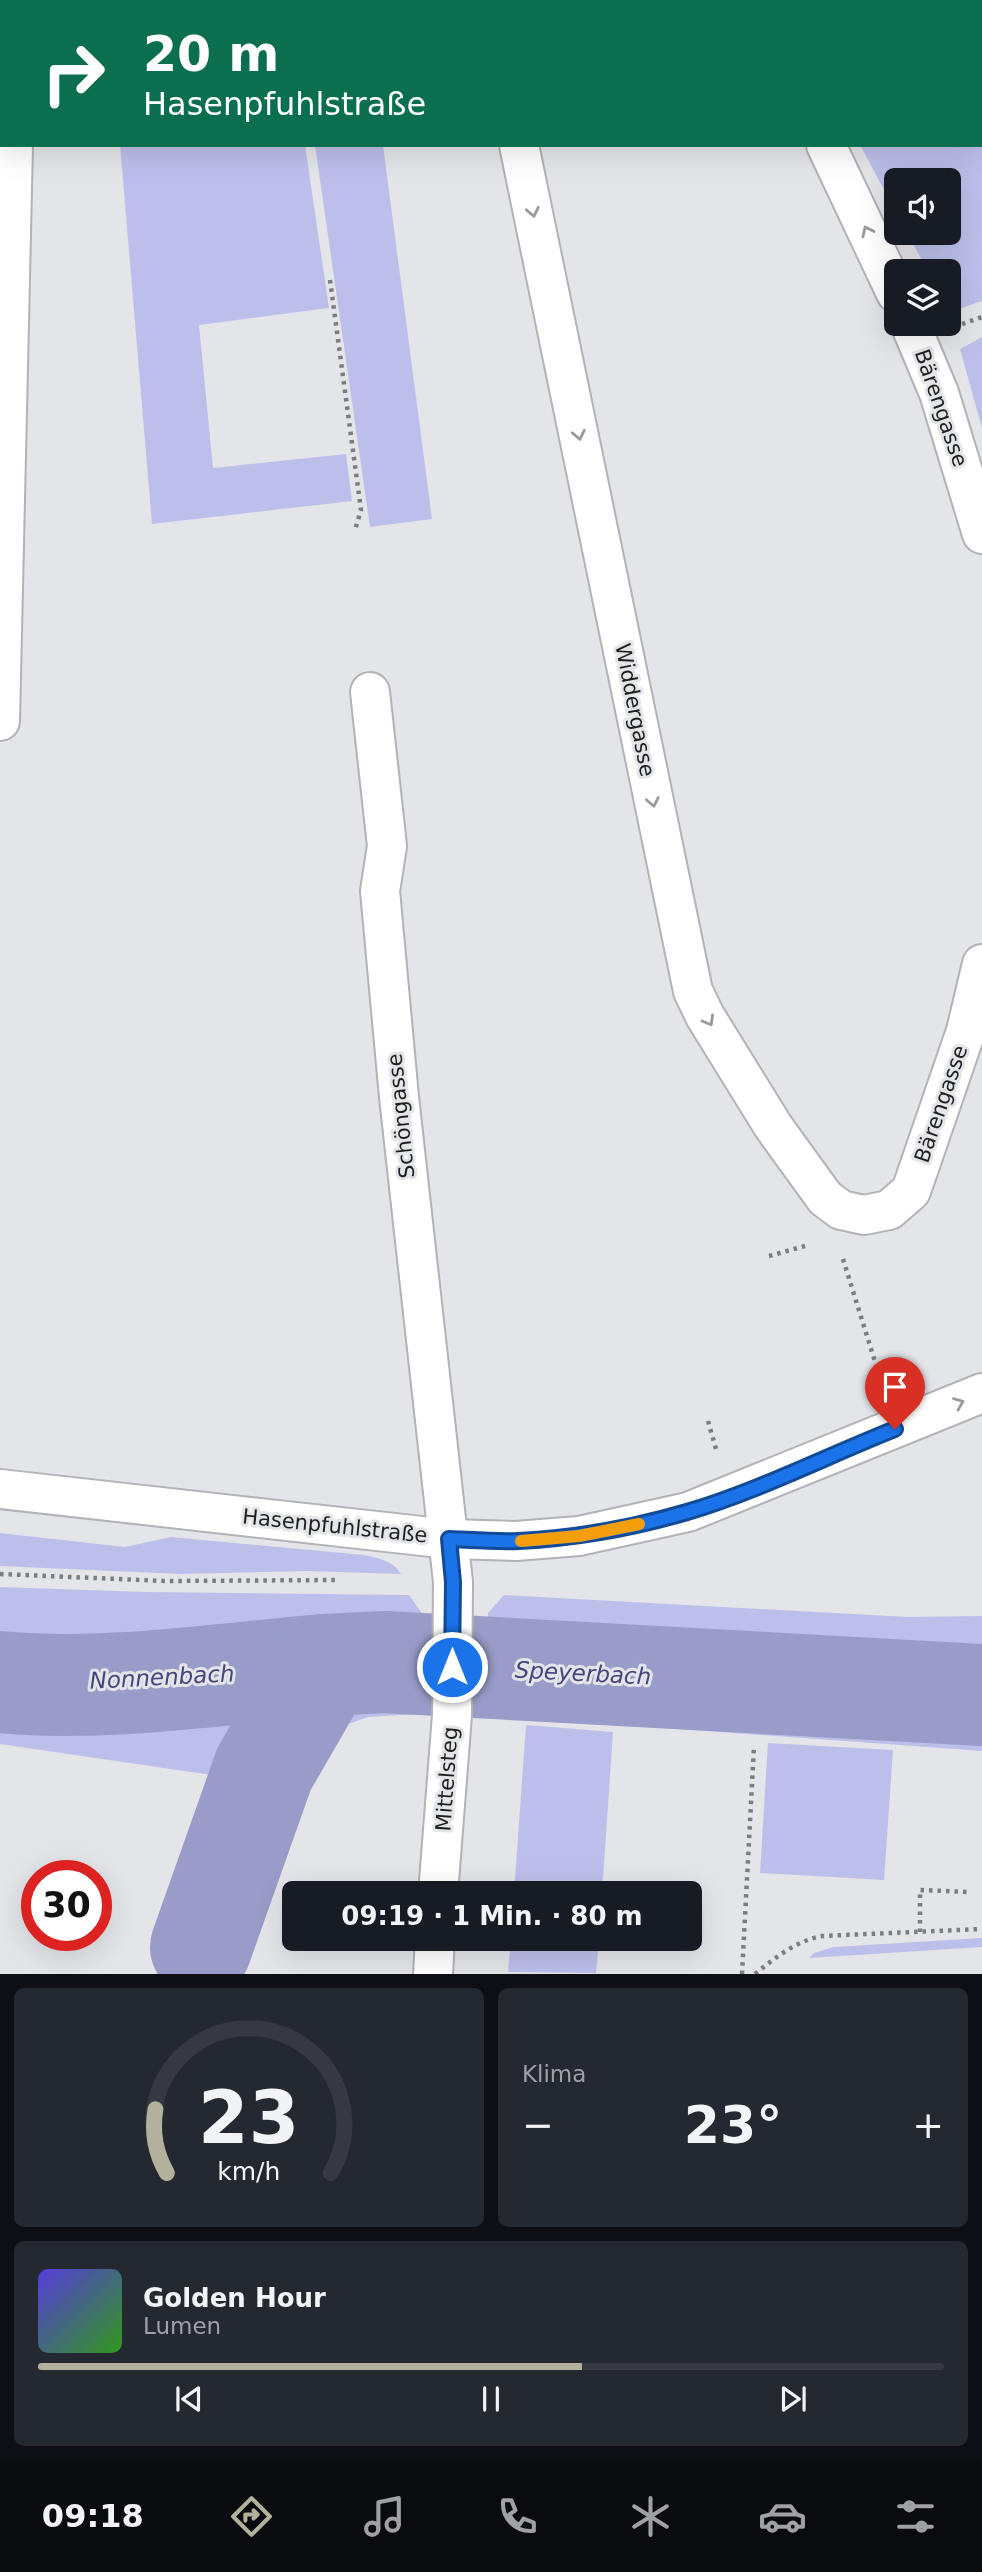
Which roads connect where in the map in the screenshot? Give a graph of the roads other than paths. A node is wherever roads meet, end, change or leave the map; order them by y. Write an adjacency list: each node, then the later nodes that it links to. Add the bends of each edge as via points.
1 (13, 147): 8 (street)
2 (519, 147): 10 (street, Widdergasse, one-way to 10, via 693,991 772,1126 825,1198)
3 (827, 147): 4 (street, one-way to 3)
4 (884, 268)
5 (916, 336): 6 (street, Bärengasse, via 939,393)
6 (982, 534)
7 (370, 692): 13 (street, Schöngasse, via 387,846 380,891 399,1097)
8 (0, 721)
9 (982, 964): 10 (street, Bärengasse, via 966,1031 911,1191 889,1210)
10 (853, 1212)
11 (982, 1394): 13 (street, Hasenpfuhlstraße, one-way to 11, via 516,1541 579,1536 688,1512)
12 (0, 1489): 13 (street, Hasenpfuhlstraße)
13 (449, 1539): 14 (street, Mittelsteg, via 452,1715)
14 (439, 1881)
15 (434, 1951): 16 (street)
16 (433, 1973)

